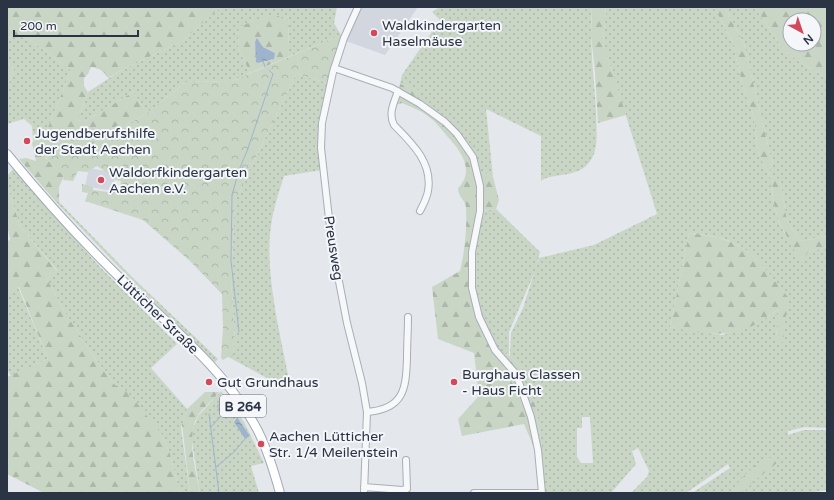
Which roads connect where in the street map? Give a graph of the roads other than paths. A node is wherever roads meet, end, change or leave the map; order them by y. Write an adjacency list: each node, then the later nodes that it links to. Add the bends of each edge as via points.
1 (358, 7): 2 (street, Preusweg)
2 (334, 68): 3 (street, via 380,82); 7 (street, Preusweg, via 322,123 321,148 334,253)
3 (398, 91): 5 (street, via 391,114 392,120 420,154 427,169 428,190); 11 (street, via 445,122 463,141 473,157 480,186 480,211 472,252 472,288 479,317 495,350 516,374 536,440 542,493)
4 (7, 154): 10 (main road, Lütticher Straße / B 264, via 80,237 204,359 232,391 264,442)
5 (420, 211)
6 (408, 317): 7 (street, via 405,386 396,401 388,407)
7 (366, 412): 9 (street, Preusweg)
8 (406, 460): 9 (street, via 407,489)
9 (364, 490)
10 (280, 493)
11 (474, 493)

